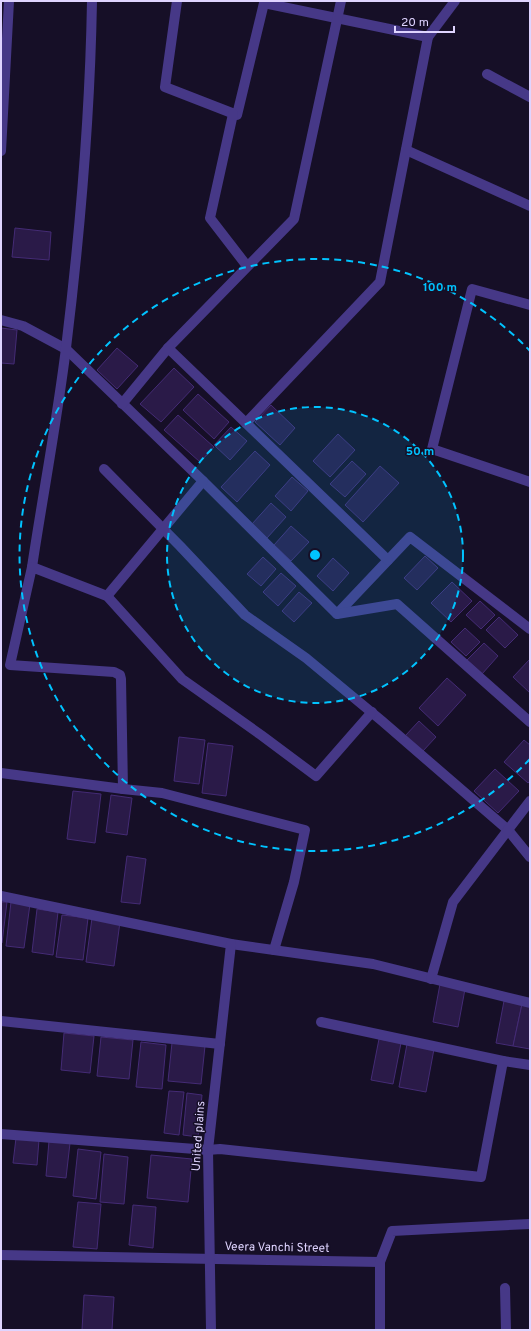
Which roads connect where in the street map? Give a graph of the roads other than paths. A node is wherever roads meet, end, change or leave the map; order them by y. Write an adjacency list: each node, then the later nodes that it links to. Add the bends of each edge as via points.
1 (9, 1): 13 (street)
2 (92, 1): 19 (street, via 81,202)
3 (177, 1): 11 (street, via 165,87)
4 (341, 1): 7 (street)
5 (456, 1): 8 (street)
6 (264, 2): 7 (street); 11 (street, via 237,115)
7 (338, 18): 8 (street); 15 (street, via 294,219)
8 (428, 37): 12 (street)
9 (487, 74): 10 (street)
10 (530, 97)
11 (233, 114): 15 (street, via 210,218)
12 (406, 150): 14 (street); 21 (street, via 380,282)
13 (1, 151)
14 (530, 206)
15 (247, 266): 18 (street)
16 (530, 306): 24 (street, via 472,289 432,449)
17 (1, 320): 19 (street, via 23,326)
18 (168, 348): 20 (street); 21 (street)
19 (66, 349): 20 (street); 27 (street)
20 (122, 404): 23 (street)
21 (246, 423): 26 (street)
22 (104, 469): 25 (street)
23 (204, 481): 25 (street); 29 (street)
24 (530, 482)
25 (164, 530): 28 (street); 32 (street, via 245,615 306,658)
26 (388, 560): 29 (street); 30 (street, via 410,537)
27 (32, 567): 28 (street); 31 (street)
28 (107, 596): 32 (street, via 182,679 316,776)
29 (337, 614): 33 (street, via 397,604)
30 (530, 630)
31 (6, 664): 35 (street, via 114,672 120,675)
32 (372, 712): 37 (street)
33 (530, 722)
34 (1, 773): 35 (street)
35 (123, 789): 41 (street, via 162,793 305,830 294,882)
36 (530, 801): 37 (street)
37 (508, 830): 38 (street); 42 (street, via 453,902)
38 (530, 856)
39 (1, 896): 40 (street)
40 (231, 944): 41 (street); 46 (street, United plains)
41 (274, 950): 42 (street, via 373,964)
42 (431, 979): 43 (street)
43 (530, 1003)
44 (1, 1021): 46 (street)
45 (321, 1022): 47 (street)
46 (220, 1044): 50 (street, United plains)
47 (503, 1061): 48 (street); 50 (street, via 481,1177 220,1149)
48 (530, 1065)
49 (1, 1134): 50 (street)
50 (208, 1150): 53 (street, United plains)
51 (530, 1224): 54 (street, via 392,1231)
52 (1, 1255): 53 (street, Veera Vanchi Street)
53 (210, 1258): 54 (street, Veera Vanchi Street); 56 (street, United plains)
54 (380, 1262): 57 (street)
55 (505, 1288): 58 (street)
56 (212, 1330)
57 (380, 1330)
58 (506, 1330)

